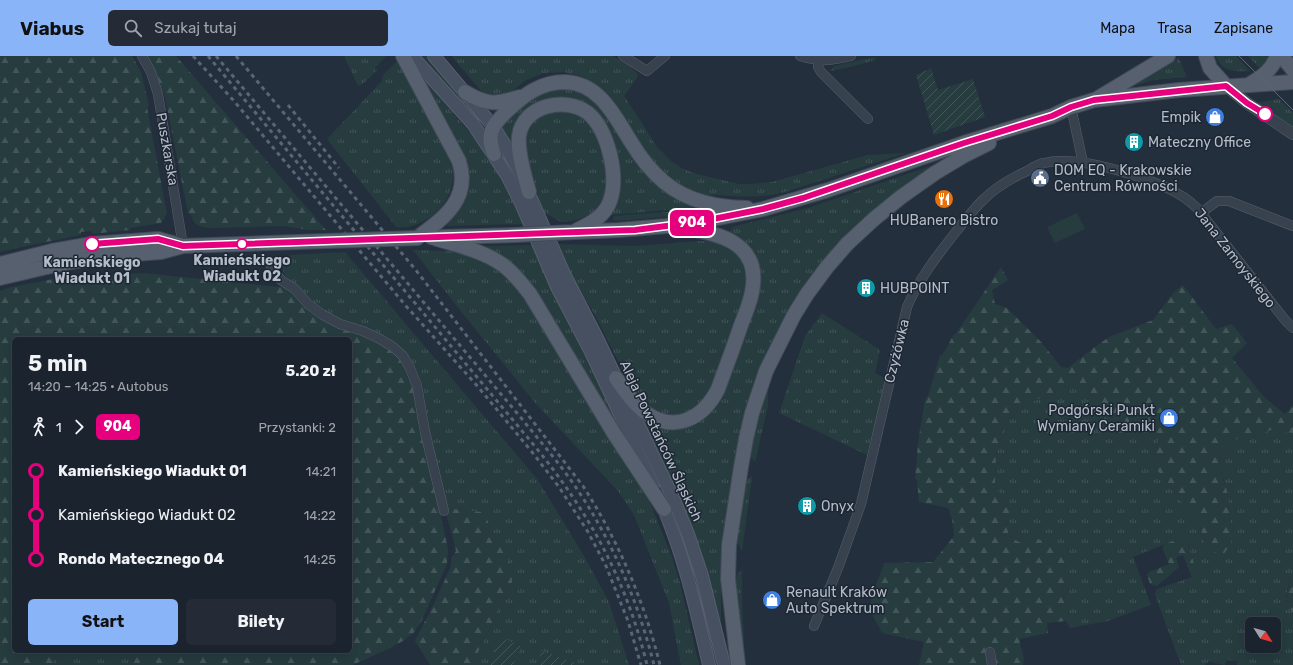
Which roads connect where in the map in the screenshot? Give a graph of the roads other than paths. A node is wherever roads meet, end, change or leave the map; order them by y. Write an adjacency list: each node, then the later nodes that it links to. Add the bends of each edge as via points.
1 (142, 56): 36 (street, Puszkarska, via 151,72 158,94)
2 (403, 56): 35 (main road, via 458,160 461,172 460,190 455,205 440,221)
3 (412, 56): 26 (main road, via 468,119)
4 (434, 56): 18 (main road)
5 (623, 56): 6 (street, via 648,71)
6 (665, 56)
7 (800, 56): 13 (street)
8 (851, 56): 13 (street, via 828,61)
9 (1168, 56): 20 (main road)
10 (1206, 56): 17 (main road, via 1210,68)
11 (1276, 56): 16 (main road, via 1267,72)
12 (1282, 56): 14 (main road)
13 (819, 60): 23 (street, via 820,72)
14 (1293, 70)
15 (1293, 82): 16 (main road)
16 (1250, 84): 17 (main road)
17 (1226, 86): 20 (main road); 25 (street)
18 (465, 92): 19 (main road, via 496,104); 24 (main road)
19 (522, 96): 24 (main road); 29 (main road, via 538,87 558,82 578,84 589,89 602,99 646,163 670,186 693,199 708,203 735,208)
20 (1094, 100): 21 (main road)
21 (1071, 107): 22 (main road); 27 (street)
22 (1052, 116): 29 (main road); 48 (main road, via 982,145 935,173 891,204 833,259 798,308 763,377 740,466 729,545 728,580)
23 (868, 119)
24 (493, 126): 26 (main road, via 490,139); 28 (main road)
25 (1293, 134)
26 (494, 154): 33 (main road, via 514,189)
27 (1083, 163): 30 (street, Jana Zamoyskiego, via 1118,170 1161,185 1187,200); 44 (street, Czyżówka, via 1043,163 1000,187 971,213 922,277 907,307 861,504)
28 (529, 192): 33 (main road); 33 (main road, via 519,144 520,132 525,122 537,111 552,104 568,104 583,110 595,120 605,139 612,166 612,191 608,204 598,218 583,228)
29 (763, 209): 31 (main road)
30 (1201, 213): 32 (street, via 1217,201 1229,201); 40 (street, Jana Zamoyskiego)
31 (666, 226): 33 (main road); 41 (main road, via 717,235 739,246 753,268 754,284 750,301 718,388 711,402 699,414 677,422 657,418 640,408)
32 (1293, 226)
33 (550, 236): 34 (main road, bridge); 41 (main road, Aleja Powstańców Śląskich, via 564,274); 42 (main road, Aleja Powstańców Śląskich, via 557,287)
34 (431, 237): 35 (main road); 42 (main road, via 491,258 522,284 615,436)
35 (417, 238): 36 (main road, bridge)
36 (183, 246): 37 (main road, via 158,239 92,244); 39 (main road, via 161,252 64,263)
37 (0, 264)
38 (272, 269): 43 (street, via 282,281 295,289 322,315 376,336 403,356 417,386)
39 (0, 278)
40 (1293, 328)
41 (616, 378): 47 (main road, Aleja Powstańców Śląskich, via 688,534 707,594)
42 (664, 509): 46 (main road, Aleja Powstańców Śląskich, via 685,564)
43 (444, 511)
44 (814, 626)
45 (990, 652): 49 (street)
46 (709, 665)
47 (724, 665)
48 (738, 665)
49 (992, 665)

